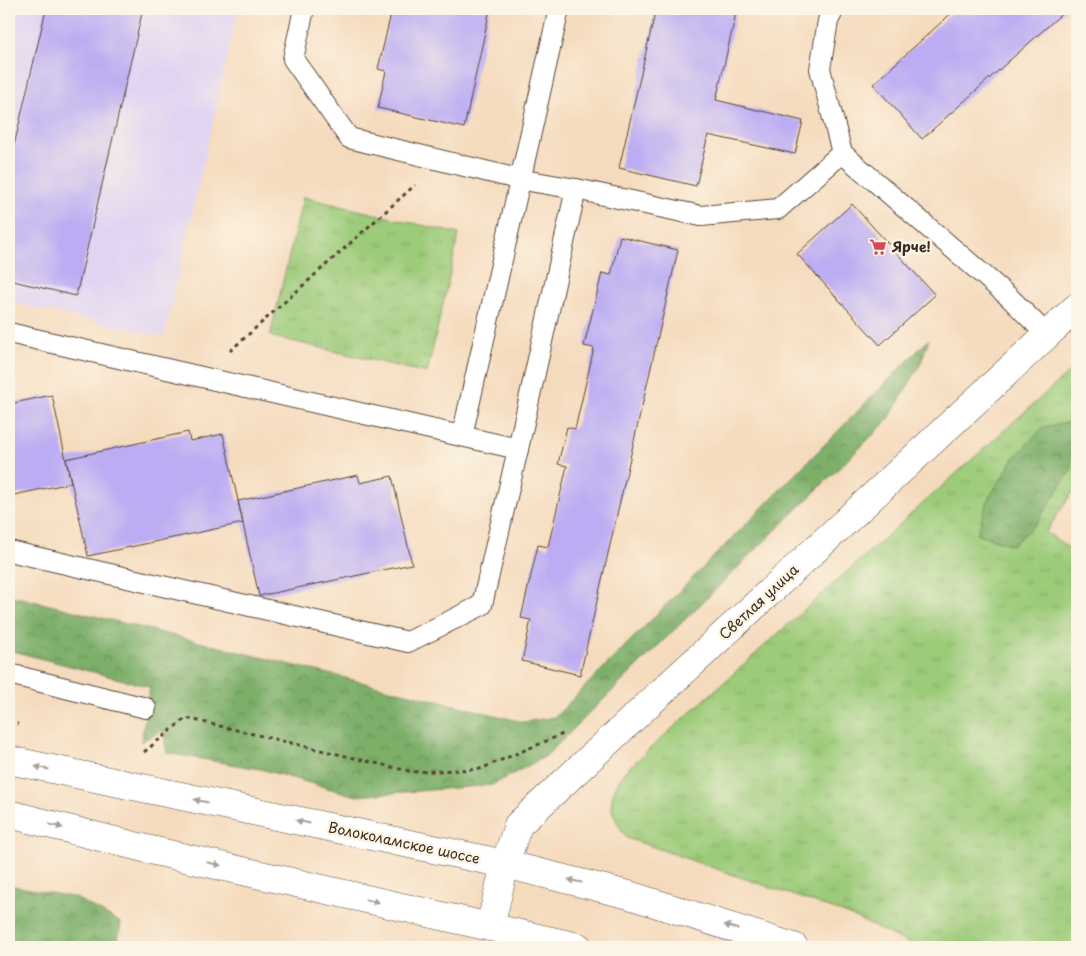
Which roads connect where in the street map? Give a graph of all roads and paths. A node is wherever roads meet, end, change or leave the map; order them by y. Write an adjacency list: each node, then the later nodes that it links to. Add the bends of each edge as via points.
1 (304, 9): 5 (lane, via 293,59 349,138)
2 (559, 9): 6 (lane)
3 (834, 9): 4 (lane, via 828,21 820,70)
4 (842, 153): 7 (lane, via 778,209 701,216); 10 (lane, via 1009,297)
5 (442, 161): 6 (lane); 11 (path)
6 (518, 180): 7 (lane); 12 (lane)
7 (576, 189): 13 (lane)
8 (1077, 307): 10 (main road, Светлая улица)
9 (9, 333): 11 (lane)
10 (1047, 335): 23 (main road, Светлая улица, via 518,825)
11 (202, 377): 12 (lane)
12 (462, 436): 13 (lane)
13 (518, 449): 14 (lane, via 482,605 408,642)
14 (9, 550)
15 (9, 674): 16 (lane)
16 (146, 708)
17 (9, 722): 18 (path)
18 (28, 727)
19 (564, 734): 20 (path, via 480,769 413,772 186,718)
20 (141, 755)
21 (9, 760): 23 (main road, Волоколамское шоссе, one-way to 21)
22 (9, 814): 24 (main road, one-way to 24, via 155,851)
23 (505, 864): 24 (main road, Светлая улица); 26 (main road, Волоколамское шоссе, one-way to 23, via 629,895)
24 (490, 927): 25 (main road)
25 (578, 947)
26 (794, 947)

